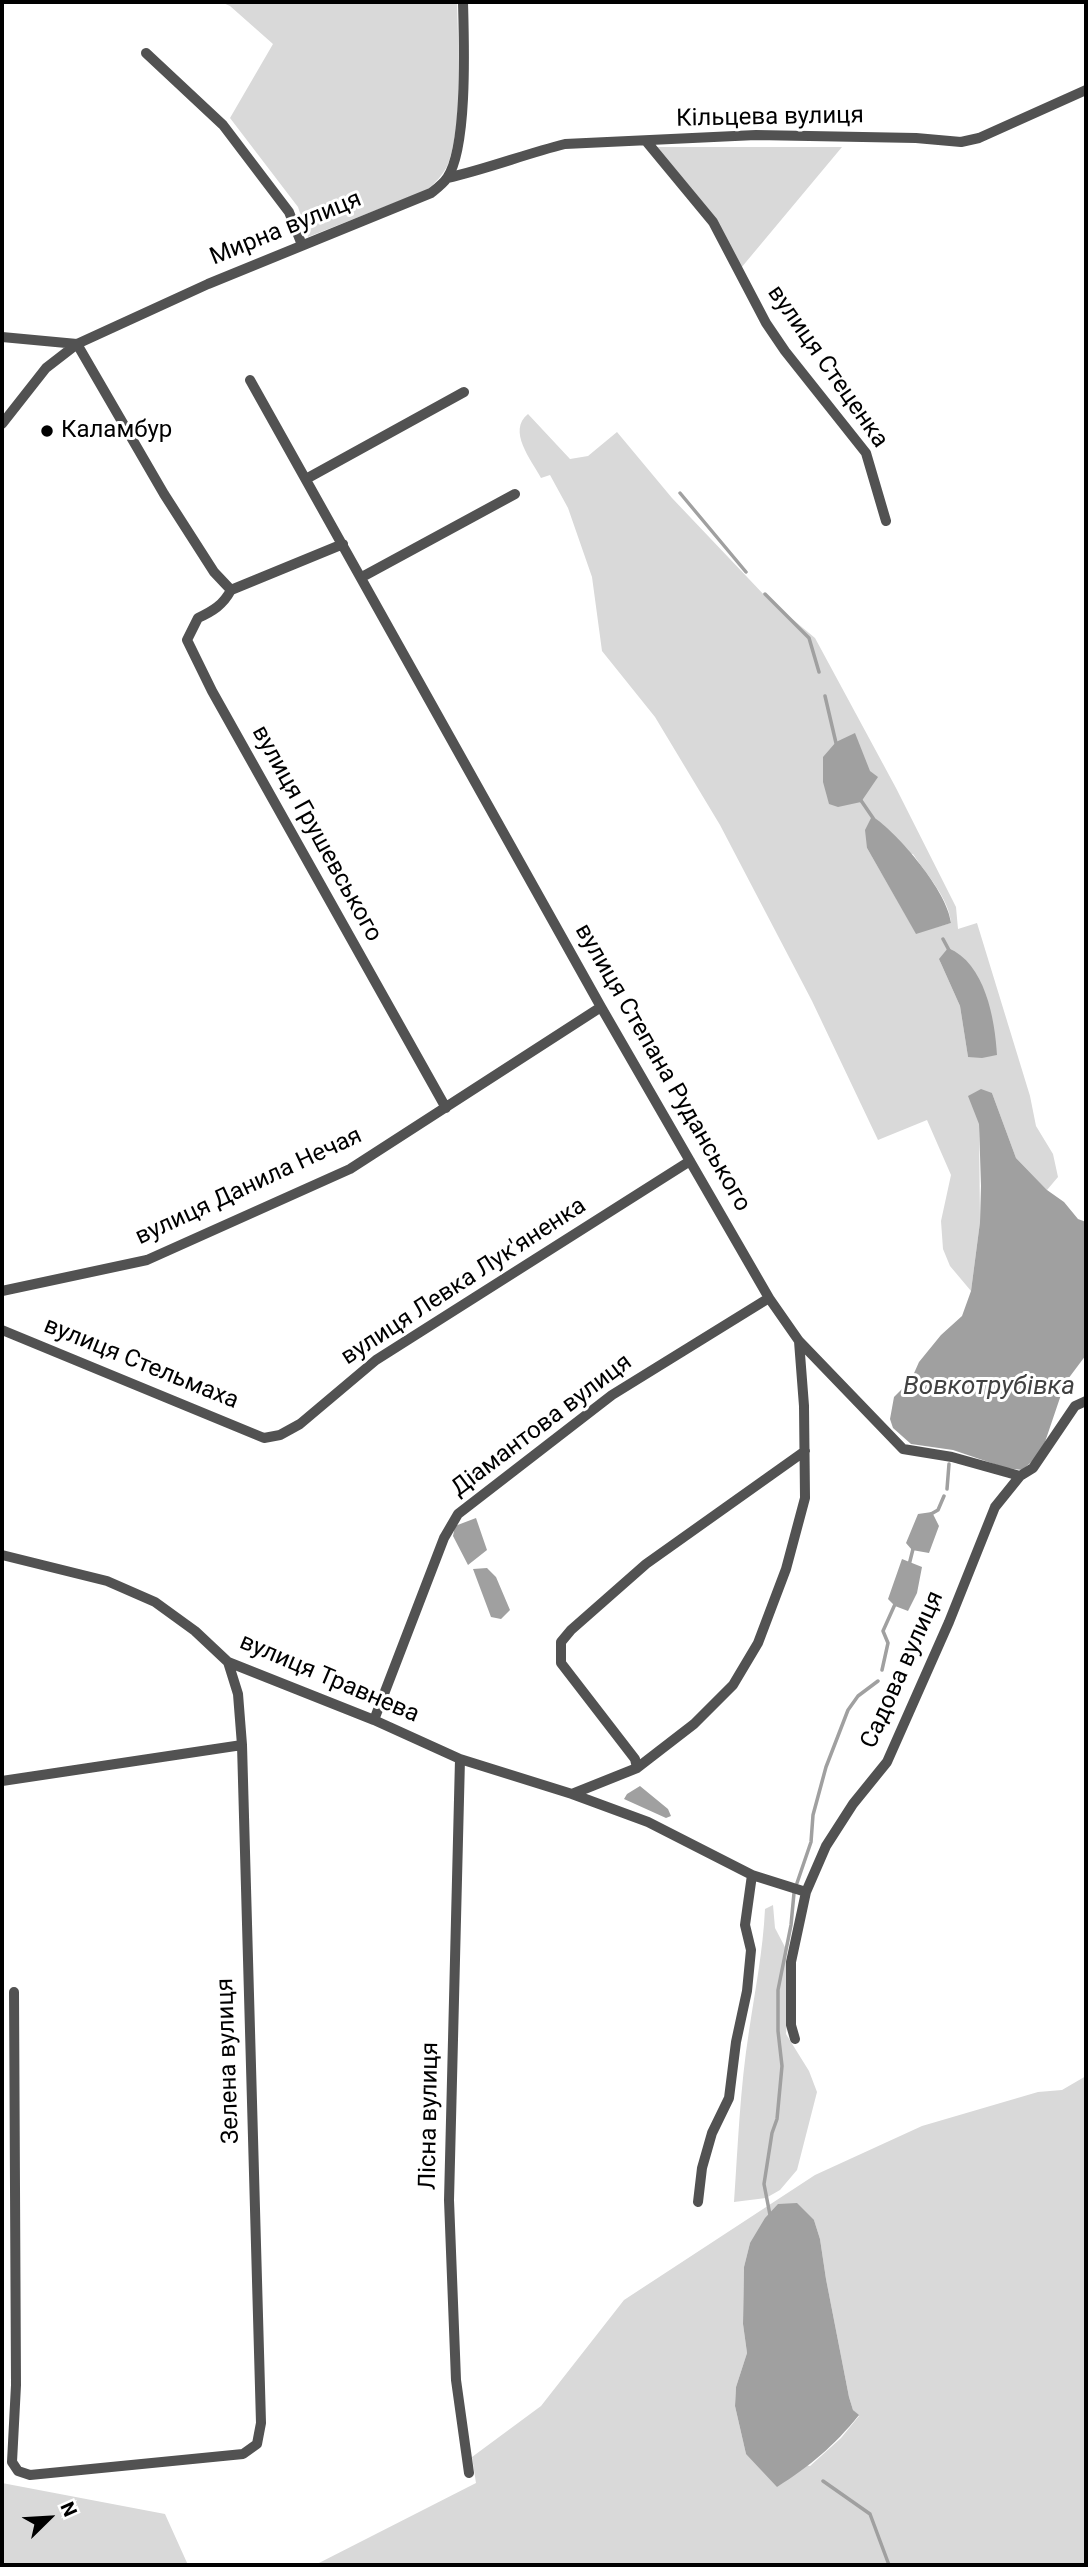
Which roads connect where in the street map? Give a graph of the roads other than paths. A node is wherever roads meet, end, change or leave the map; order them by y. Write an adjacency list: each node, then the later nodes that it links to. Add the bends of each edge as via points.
1 (463, 2): 5 (street, via 461,126)
2 (146, 53): 6 (street, via 223,125 289,212)
3 (1086, 89): 4 (street, Кільцева вулиця, via 961,142 756,135)
4 (646, 141): 5 (street, Кільцева вулиця, via 565,144); 14 (street, вулиця Стеценка, via 713,222 766,323 866,453)
5 (447, 178): 6 (street, Мирна вулиця, via 431,193)
6 (302, 245): 8 (street, Мирна вулиця)
7 (2, 337): 8 (street)
8 (77, 344): 11 (street, Мирна вулиця, via 46,368); 17 (street, via 164,494 214,572)
9 (250, 380): 12 (street, вулиця Степана Руданського)
10 (464, 391): 12 (street)
11 (2, 424)
12 (306, 479): 15 (street, вулиця Степана Руданського)
13 (515, 494): 16 (street)
14 (886, 521)
15 (343, 544): 16 (street, вулиця Степана Руданського); 17 (street, вулиця Грушевського)
16 (362, 577): 18 (street, вулиця Степана Руданського)
17 (231, 590): 19 (street, вулиця Грушевського, via 214,611 198,618 187,640)
18 (601, 1007): 19 (street, вулиця Данила Нечая); 20 (street, вулиця Степана Руданського)
19 (446, 1108): 21 (street, вулиця Данила Нечая, via 350,1169 147,1260)
20 (690, 1161): 22 (street, вулиця Степана Руданського); 26 (street, вулиця Левка Лук'яненка, via 376,1360 300,1424 280,1436)
21 (2, 1292)
22 (769, 1298): 24 (street, вулиця Степана Руданського); 31 (street, Діамантова вулиця, via 612,1395 458,1514 444,1538)
23 (2, 1330): 26 (street, вулиця Стельмаха)
24 (799, 1341): 27 (street); 28 (street, вулиця Степана Руданського, via 903,1449)
25 (1086, 1401): 28 (street, Садова вулиця, via 1075,1406 1033,1468)
26 (264, 1437)
27 (805, 1451): 34 (street, via 805,1498 786,1569 758,1643 733,1685 694,1724); 34 (street, via 646,1564 561,1642 561,1663 635,1759)
28 (1020, 1476): 38 (street, Садова вулиця, via 995,1507 887,1762 826,1846)
29 (2, 1555): 30 (street, вулиця Травнева, via 107,1581 155,1602)
30 (228, 1662): 31 (street, вулиця Травнева); 32 (street, Зелена вулиця, via 238,1694)
31 (374, 1720): 33 (street, вулиця Травнева)
32 (242, 1745): 35 (street); 39 (street, Зелена вулиця, via 261,2423 257,2444 243,2454 30,2475 18,2471 12,2462 16,2385)
33 (460, 1759): 36 (street, вулиця Травнева); 42 (street, Лісна вулиця, via 449,2200 456,2381)
34 (637, 1768): 36 (street)
35 (2, 1781)
36 (572, 1794): 37 (street, вулиця Травнева, via 648,1822)
37 (752, 1875): 38 (street, вулиця Травнева); 41 (street, via 745,1924 751,1950 747,1991 729,2098 712,2133)
38 (806, 1892): 40 (street, Садова вулиця, via 791,1962)
39 (14, 1992)
40 (795, 2039)
41 (698, 2202)
42 (469, 2473)

